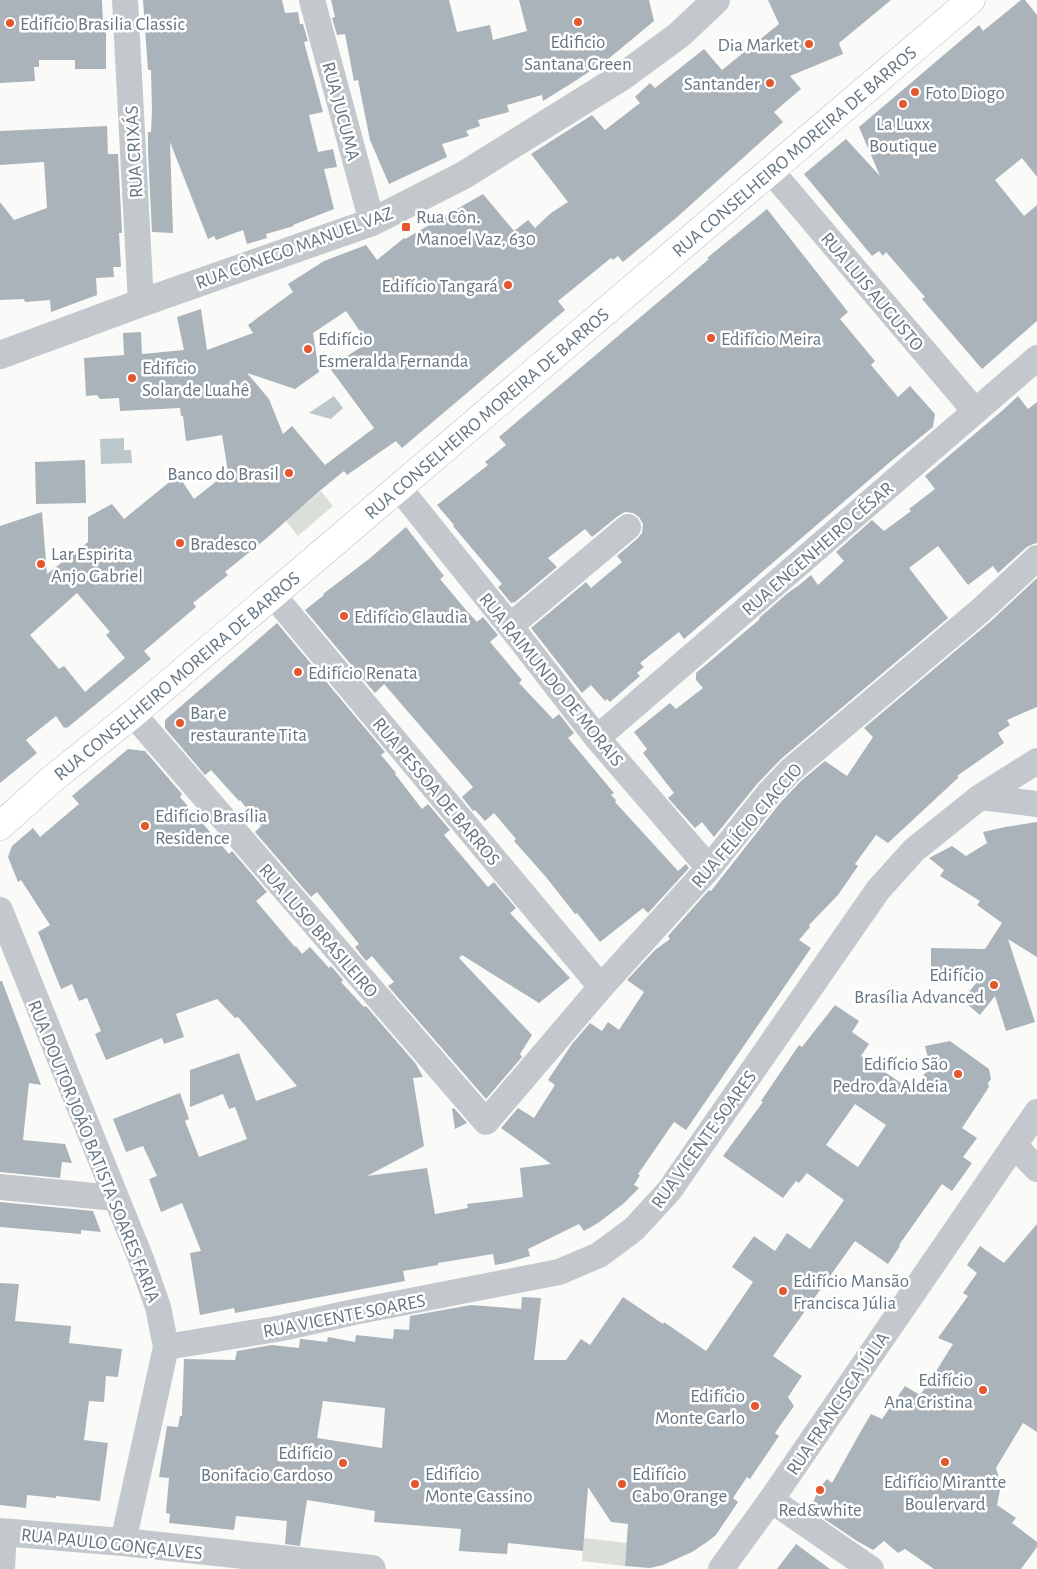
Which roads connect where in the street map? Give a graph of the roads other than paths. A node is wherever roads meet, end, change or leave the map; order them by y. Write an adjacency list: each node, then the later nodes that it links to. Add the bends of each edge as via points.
1 (125, 0): 7 (street, RUA CRIXÁS)
2 (312, 0): 6 (street, RUA JUCUMA)
3 (716, 0): 6 (street, RUA CÔNEGO MANUEL VAZ, via 679,35 623,76 464,175)
4 (971, 0): 5 (main road, RUA CONSELHEIRO MOREIRA DE BARROS)
5 (771, 171): 10 (street, RUA LUIS AUGUSTO); 11 (main road, RUA CONSELHEIRO MOREIRA DE BARROS)
6 (372, 222): 7 (street, RUA CÔNEGO MANUEL VAZ)
7 (141, 303): 8 (street, RUA CÔNEGO MANUEL VAZ)
8 (0, 355)
9 (1037, 358): 10 (street, RUA ENGENHEIRO CÉSAR)
10 (976, 411): 17 (street, RUA ENGENHEIRO CÉSAR)
11 (399, 488): 14 (main road, RUA CONSELHEIRO MOREIRA DE BARROS); 15 (street, RUA RAIMUNDO DE MORAIS)
12 (628, 526): 15 (street)
13 (1037, 558): 22 (street, RUA FELÍCIO CIACCIO, via 981,610 791,770)
14 (273, 595): 16 (main road, RUA CONSELHEIRO MOREIRA DE BARROS); 24 (street, RUA PESSOA DE BARROS)
15 (510, 626): 17 (street, RUA RAIMUNDO DE MORAIS)
16 (133, 714): 21 (main road, RUA CONSELHEIRO MOREIRA DE BARROS); 26 (street, RUA LUSO BRASILEIRO)
17 (597, 738): 22 (street, RUA RAIMUNDO DE MORAIS)
18 (1037, 761): 19 (street, RUA VICENTE SOARES)
19 (980, 797): 20 (street); 31 (street, RUA VICENTE SOARES, via 914,850 878,890 669,1191 634,1230 599,1255 559,1272 282,1328)
20 (1037, 804)
21 (0, 826)
22 (709, 868): 24 (street, RUA FELÍCIO CIACCIO)
23 (0, 910): 30 (street, RUA DOUTOR JOÃO BATISTA SOARES FARIA)
24 (601, 987): 26 (street, RUA FELÍCIO CIACCIO)
25 (1037, 1112): 27 (street, RUA FRANCISCA JÚLIA)
26 (486, 1122)
27 (1014, 1145): 28 (street); 32 (street, RUA FRANCISCA JÚLIA)
28 (1037, 1169)
29 (0, 1187): 30 (street)
30 (115, 1198): 31 (street, RUA DOUTOR JOÃO BATISTA SOARES FARIA, via 158,1307)
31 (166, 1347): 34 (street, RUA DOUTOR JOÃO BATISTA SOARES FARIA)
32 (771, 1500): 38 (street, RUA FRANCISCA JÚLIA); 39 (street)
33 (2, 1532): 34 (street, RUA PAULO GONÇALVES); 36 (street)
34 (123, 1542): 35 (street, RUA PAULO GONÇALVES)
35 (254, 1563): 37 (street, RUA PAULO GONÇALVES)
36 (2, 1569)
37 (372, 1569)
38 (721, 1569)
39 (871, 1569)

